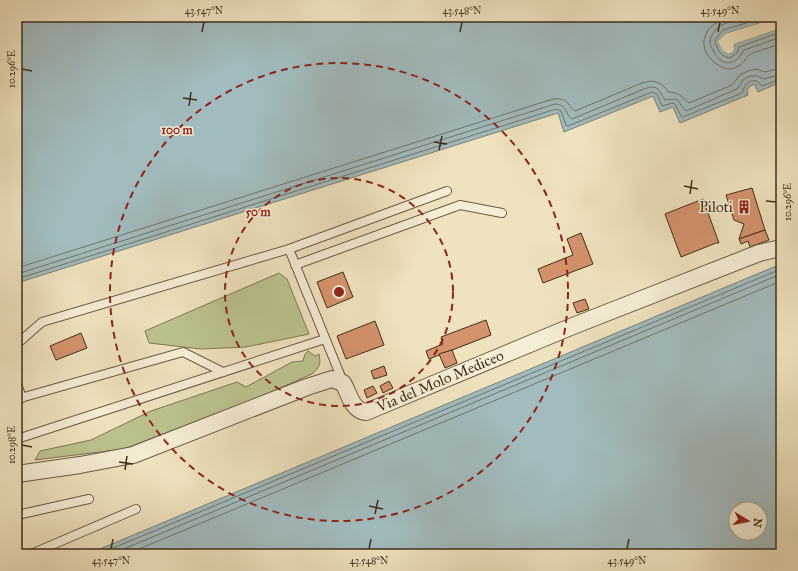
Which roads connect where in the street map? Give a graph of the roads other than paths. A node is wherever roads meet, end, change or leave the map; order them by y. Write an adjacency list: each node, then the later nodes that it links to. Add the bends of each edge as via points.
1 (447, 191): 4 (lane)
2 (502, 213): 5 (lane, via 460,205)
3 (781, 248): 9 (street, Via del Molo Mediceo, via 759,253 573,326 366,412 355,407)
4 (289, 249): 5 (lane); 7 (lane, via 42,322)
5 (295, 265): 6 (lane)
6 (325, 339): 8 (lane); 9 (lane)
7 (17, 344)
8 (223, 372): 11 (lane, via 183,352); 12 (lane)
9 (343, 383): 13 (street, via 332,379 307,387 133,455)
10 (17, 384): 11 (lane)
11 (19, 399)
12 (17, 439)
13 (17, 473)
14 (89, 499): 16 (lane)
15 (136, 509): 17 (lane)
16 (17, 515)
17 (31, 554)

